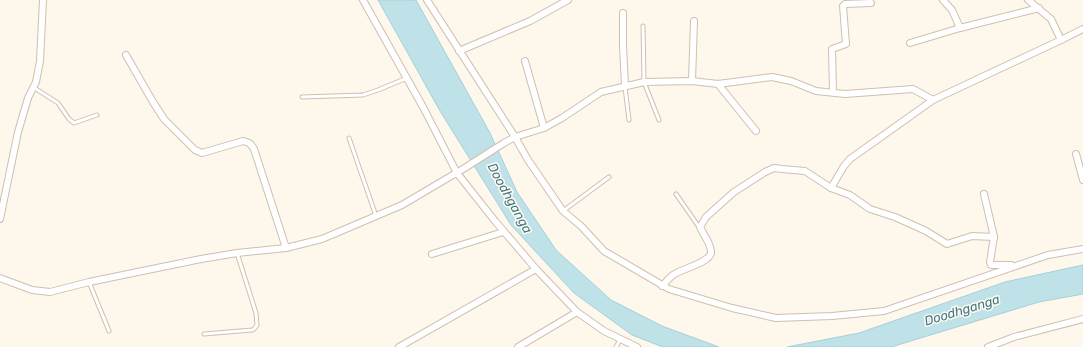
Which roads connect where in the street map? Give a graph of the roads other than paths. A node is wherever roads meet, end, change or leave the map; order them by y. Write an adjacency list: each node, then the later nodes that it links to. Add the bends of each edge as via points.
1 (44, 0): 25 (street, via 40,61)
2 (363, 0): 20 (street)
3 (427, 0): 17 (street)
4 (568, 0): 17 (street, via 530,22)
5 (943, 0): 13 (street, via 952,10)
6 (1028, 0): 9 (street)
7 (854, 2): 8 (street); 26 (street, via 843,6 846,44 832,49)
8 (871, 3)
9 (1039, 8): 13 (street); 15 (street, via 1051,19)
10 (623, 13): 24 (street)
11 (694, 21): 21 (street)
12 (643, 26): 22 (lane)
13 (960, 28): 16 (street)
14 (1083, 28): 15 (street)
15 (1061, 40): 28 (street)
16 (910, 43)
17 (459, 51): 34 (street)
18 (126, 55): 49 (street, via 164,119 195,150 205,152 244,141 251,144)
19 (524, 61): 32 (street)
20 (407, 78): 27 (lane, via 363,95); 37 (street)
21 (692, 81): 22 (street); 23 (street)
22 (644, 82): 24 (street); 31 (lane)
23 (718, 84): 26 (street, via 772,77 816,91); 33 (street)
24 (625, 86): 30 (lane); 32 (street, via 600,92 582,106)
25 (33, 87): 29 (lane, via 58,103 74,123); 45 (street, via 18,132)
26 (833, 92): 28 (street, via 845,94 913,90)
27 (302, 97)
28 (933, 100): 40 (street, via 850,159)
29 (97, 115)
30 (629, 120)
31 (659, 120)
32 (544, 128): 34 (street)
33 (756, 131)
34 (515, 137): 37 (street); 43 (street)
35 (349, 138): 44 (lane)
36 (1076, 154): 39 (street)
37 (457, 173): 44 (street); 47 (street)
38 (609, 177): 43 (lane)
39 (1083, 180)
40 (831, 188): 46 (street, via 805,172 774,168 734,192 706,217); 48 (street, via 870,209 926,231 947,244 972,236)
41 (676, 194): 46 (lane)
42 (984, 194): 48 (street)
43 (563, 210): 57 (street, via 604,251)
44 (376, 216): 49 (street, via 322,239)
45 (0, 219)
46 (700, 228): 57 (street, via 710,246 710,256 674,275)
47 (503, 232): 52 (street); 54 (street)
48 (994, 237): 53 (street, via 989,260 991,265)
49 (286, 248): 51 (street)
50 (1083, 249): 53 (street, via 1048,255)
51 (237, 253): 56 (street); 61 (lane, via 258,325 252,330)
52 (432, 254)
53 (1022, 264): 57 (street, via 884,310 832,316 776,318 732,308)
54 (536, 269): 58 (street); 63 (street)
55 (0, 278): 56 (street, via 32,290 50,292)
56 (89, 282): 60 (lane)
57 (662, 286)
58 (577, 312): 62 (street); 64 (street)
59 (1083, 319): 67 (street, via 1014,337)
60 (109, 331)
61 (204, 334)
62 (620, 340): 65 (lane); 66 (street)
63 (399, 347)
64 (518, 347)
65 (616, 347)
66 (637, 347)
67 (988, 347)

